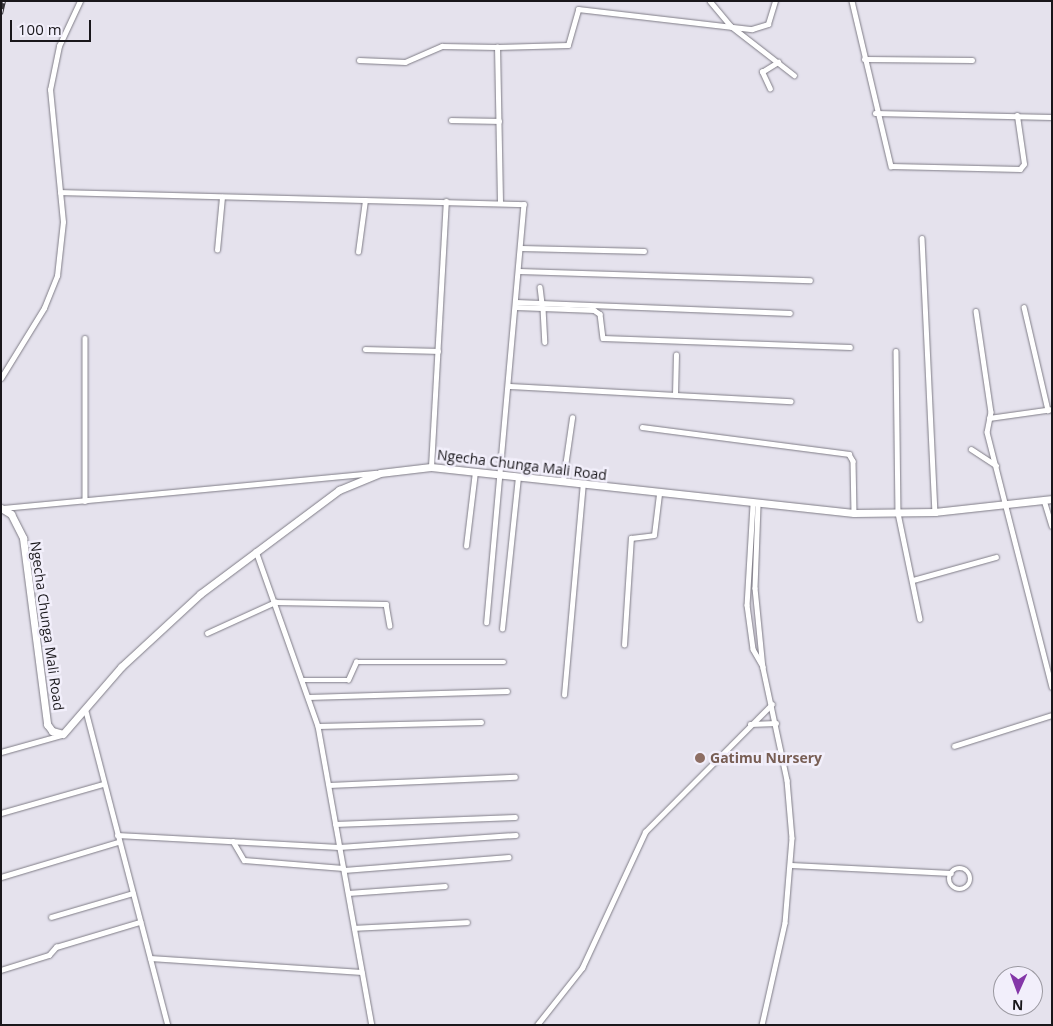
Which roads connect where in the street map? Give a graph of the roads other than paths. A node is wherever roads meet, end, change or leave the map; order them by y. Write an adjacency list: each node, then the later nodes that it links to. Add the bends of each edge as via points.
1 (80, 1): 18 (street, via 62,37 51,84)
2 (710, 1): 5 (street)
3 (775, 1): 5 (street, via 768,24)
4 (852, 1): 7 (street)
5 (731, 26): 6 (street, via 578,9 568,45); 10 (street)
6 (497, 47): 8 (street, via 442,46 405,62); 17 (street)
7 (864, 59): 9 (street); 13 (street)
8 (359, 60)
9 (972, 60)
10 (778, 62): 11 (street); 12 (street, via 762,72)
11 (794, 75)
12 (770, 89)
13 (875, 113): 14 (street); 14 (street, via 887,162 903,167 1020,169 1024,164)
14 (1017, 116): 15 (street)
15 (1051, 117)
16 (451, 120): 17 (street)
17 (499, 121): 22 (street)
18 (60, 192): 19 (street); 43 (street, via 62,236 57,276 44,308)
19 (222, 197): 20 (street); 25 (street)
20 (364, 200): 21 (street); 27 (street)
21 (446, 201): 22 (street); 41 (street)
22 (500, 202): 24 (street, via 525,206)
23 (922, 238): 66 (street)
24 (521, 248): 26 (street); 28 (street)
25 (217, 250)
26 (644, 251)
27 (358, 252)
28 (519, 271): 29 (street); 31 (street)
29 (810, 280)
30 (540, 287): 32 (street)
31 (516, 304): 32 (street); 44 (street)
32 (543, 305): 35 (street); 37 (street); 38 (street, via 599,312 603,338)
33 (1024, 307): 47 (street)
34 (976, 311): 49 (street)
35 (790, 312)
36 (85, 338): 62 (street)
37 (545, 342)
38 (850, 347)
39 (366, 349): 41 (street)
40 (896, 351): 67 (street)
41 (438, 352): 53 (street)
42 (676, 355): 45 (street)
43 (1, 378)
44 (510, 386): 45 (street); 56 (street)
45 (675, 395): 46 (street)
46 (791, 401)
47 (1050, 410): 49 (street)
48 (572, 418): 58 (street)
49 (989, 418): 52 (street, via 986,428)
50 (642, 427): 68 (street, via 849,454 853,461)
51 (971, 449): 52 (street)
52 (996, 465): 64 (street)
53 (431, 467): 54 (main road, Ngecha Chunga Mali Road); 55 (main road, Ngecha Chunga Mali Road)
54 (476, 472): 56 (main road, Ngecha Chunga Mali Road); 70 (street)
55 (380, 473): 62 (street); 71 (main road, Ngecha Chunga Mali Road, via 340,490)
56 (503, 476): 57 (main road, Ngecha Chunga Mali Road); 76 (street)
57 (518, 477): 58 (main road, Ngecha Chunga Mali Road); 78 (street)
58 (563, 480): 59 (main road, Ngecha Chunga Mali Road)
59 (583, 484): 60 (main road, Ngecha Chunga Mali Road); 86 (street)
60 (659, 494): 63 (main road, Ngecha Chunga Mali Road); 80 (street, via 654,535 632,538)
61 (1048, 499): 64 (main road, Ngecha Chunga Mali Road); 69 (street)
62 (85, 501): 65 (street)
63 (756, 505): 68 (main road, Ngecha Chunga Mali Road); 82 (street, via 755,588); 82 (street, via 746,605 753,649)
64 (1006, 506): 66 (main road, Ngecha Chunga Mali Road); 84 (street)
65 (1, 508): 95 (main road, Ngecha Chunga Mali Road, via 11,514 23,538 47,724 52,731)
66 (935, 512): 67 (main road, Ngecha Chunga Mali Road)
67 (898, 513): 68 (main road, Ngecha Chunga Mali Road); 73 (street)
68 (854, 514)
69 (1052, 526)
70 (466, 546)
71 (256, 550): 74 (street); 89 (main road, Ngecha Chunga Mali Road, via 200,594 121,667)
72 (996, 557): 73 (street)
73 (913, 580): 75 (street)
74 (275, 602): 77 (street, via 386,604); 79 (street); 83 (street)
75 (920, 619)
76 (487, 622)
77 (390, 626)
78 (502, 628)
79 (206, 633)
80 (624, 645)
81 (504, 662): 83 (street, via 356,662 348,680)
82 (764, 668): 88 (street)
83 (302, 680): 87 (street)
84 (1052, 687)
85 (507, 691): 87 (street)
86 (564, 695)
87 (308, 697): 94 (street)
88 (772, 704): 92 (street); 93 (street)
89 (86, 711): 95 (main road, Ngecha Chunga Mali Road); 99 (street)
90 (1052, 715): 96 (street)
91 (481, 722): 94 (street)
92 (776, 723): 93 (street); 110 (street, via 787,780)
93 (750, 724): 126 (street, via 645,832 582,968)
94 (318, 726): 100 (street)
95 (63, 734): 97 (street)
96 (954, 746)
97 (1, 752)
98 (515, 777): 100 (street)
99 (103, 784): 101 (street); 104 (street)
100 (329, 785): 103 (street)
101 (1, 813)
102 (515, 817): 103 (street)
103 (336, 824): 108 (street)
104 (117, 834): 106 (street); 107 (street)
105 (516, 835): 108 (street)
106 (234, 841): 108 (street); 111 (street, via 244,860)
107 (118, 842): 113 (street); 115 (street)
108 (339, 846): 111 (street)
109 (508, 857): 111 (street)
110 (791, 865): 112 (street); 127 (street, via 778,965)
111 (343, 869): 116 (street)
112 (951, 873): 112 (street, via 966,869 971,878 969,885 953,887)
113 (1, 877)
114 (445, 886): 116 (street)
115 (133, 893): 117 (street); 118 (street)
116 (348, 894): 120 (street)
117 (51, 917)
118 (140, 922): 121 (street); 122 (street, via 56,947 49,955)
119 (467, 922): 120 (street)
120 (354, 928): 123 (street)
121 (150, 958): 123 (street); 124 (street)
122 (1, 970)
123 (362, 972): 125 (street)
124 (168, 1025)
125 (372, 1025)
126 (537, 1025)
127 (762, 1025)

